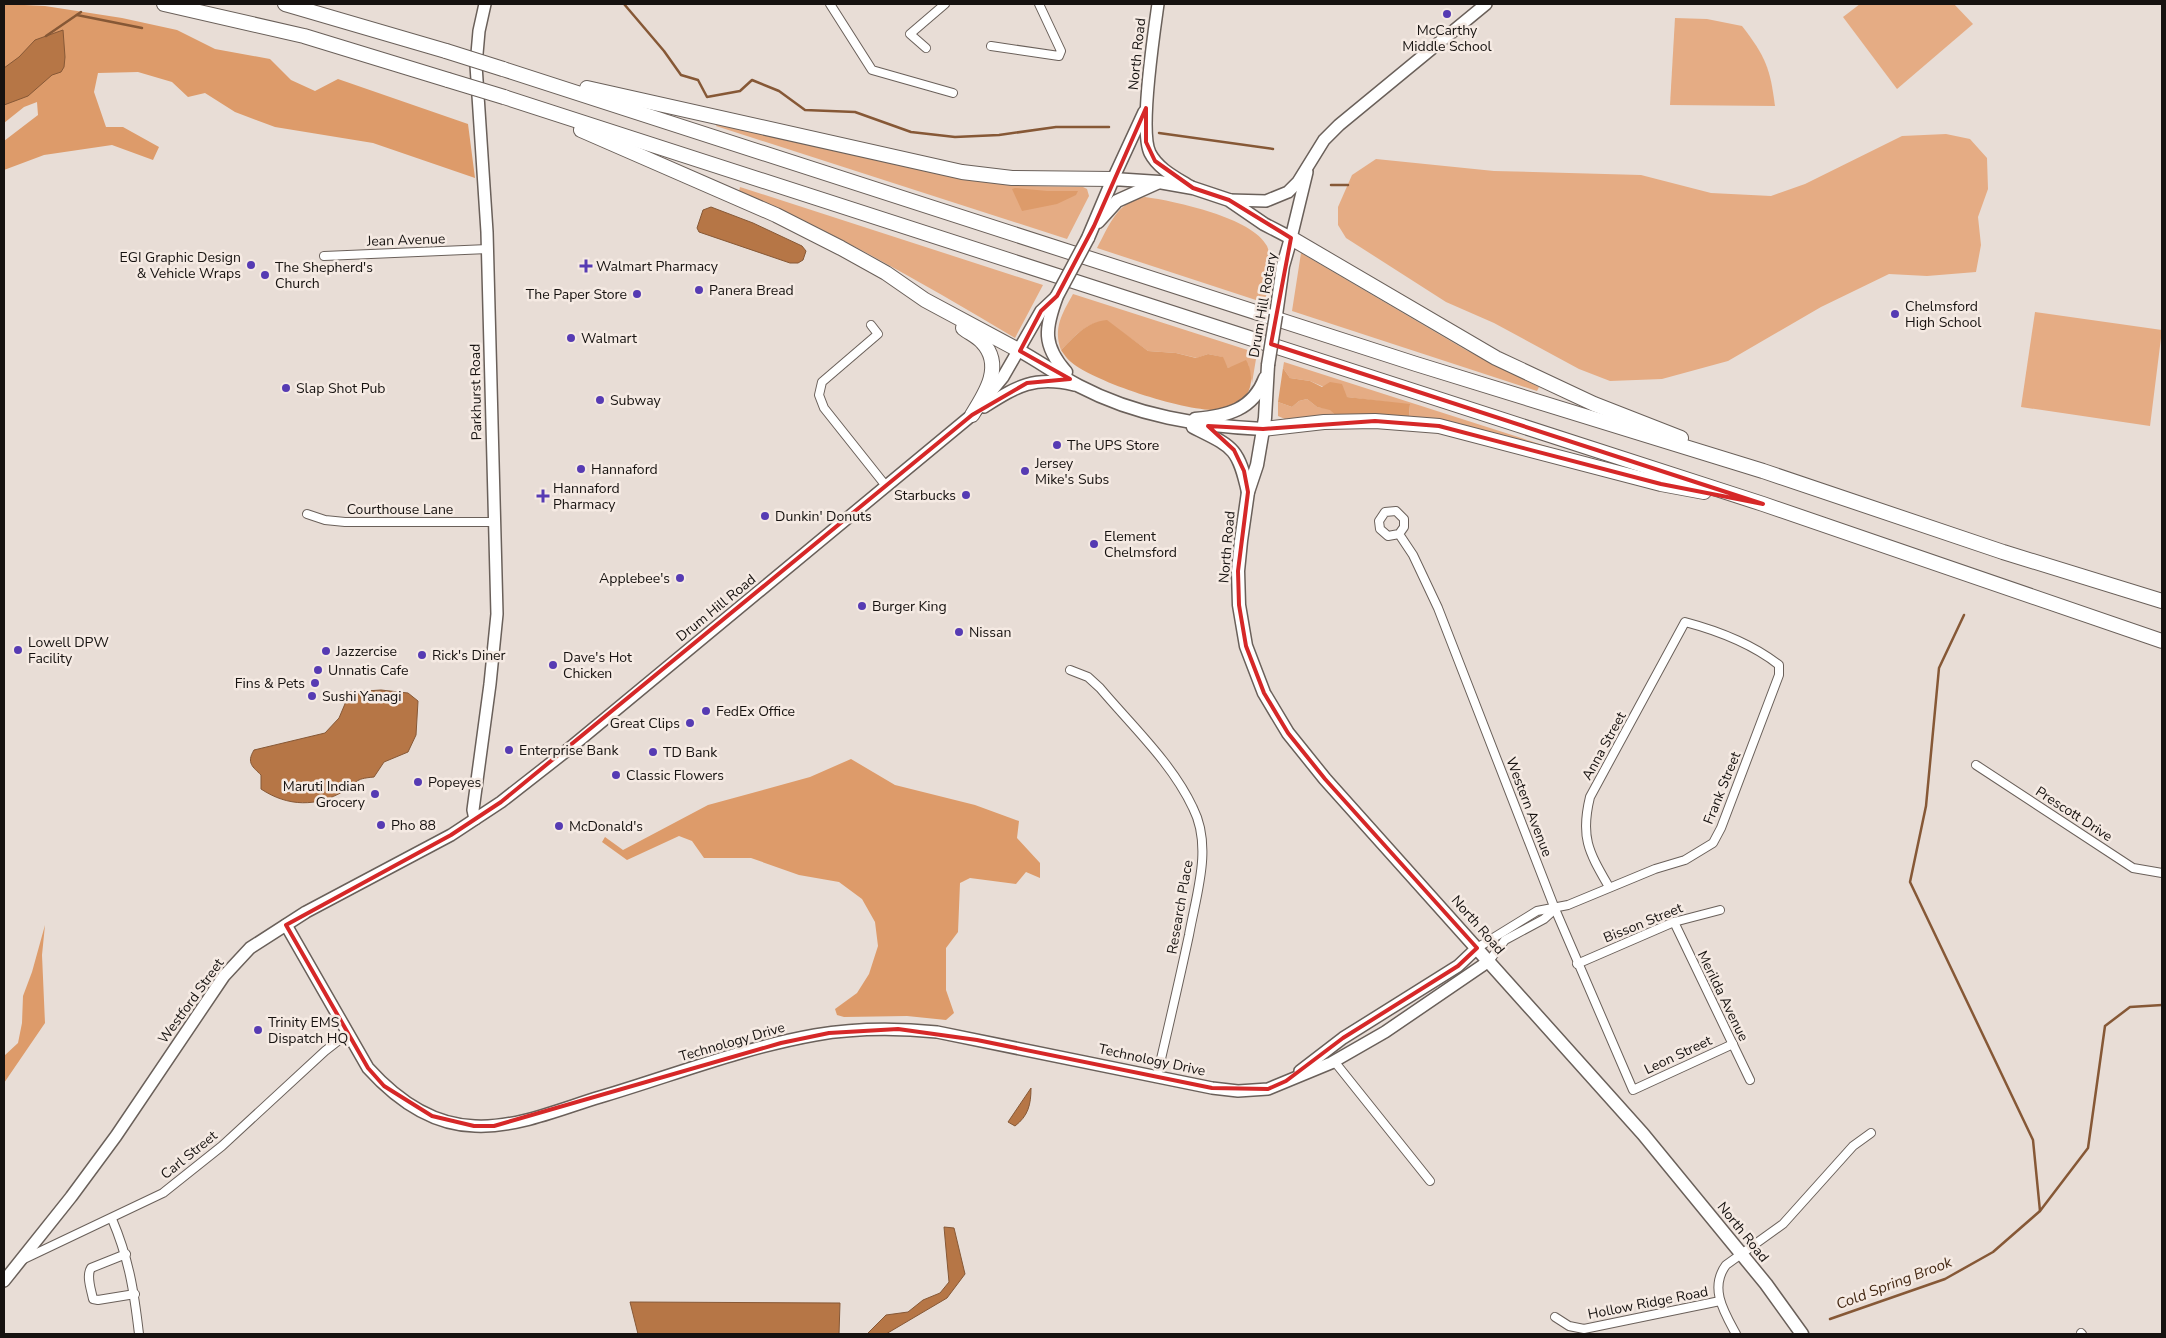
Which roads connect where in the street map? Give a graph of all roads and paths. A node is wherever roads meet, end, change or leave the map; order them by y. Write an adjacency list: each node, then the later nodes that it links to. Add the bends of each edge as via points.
1 (164, 4): 13 (highway, bridge, via 304,36)
2 (285, 4): 11 (highway, bridge)
3 (485, 4): 22 (street, Parkhurst Road, via 476,65)
4 (830, 4): 12 (street, via 872,70)
5 (945, 4): 10 (street, via 910,34)
6 (1039, 4): 9 (street, via 1061,51 1059,56)
7 (1158, 4): 14 (street, North Road)
8 (1486, 4): 15 (street, via 1339,125 1324,140)
9 (991, 46)
10 (926, 48)
11 (503, 69): 16 (highway, via 962,172 1012,178); 33 (highway, via 1416,364)
12 (953, 93)
13 (504, 97): 25 (highway, via 776,215 886,273); 36 (highway)
14 (1146, 108): 16 (street, North Road); 18 (street, North Road, via 1149,152 1164,169)
15 (1309, 165): 19 (street, via 1298,182 1282,196 1258,201); 21 (street)
16 (1113, 179): 17 (main road, Drum Hill Rotary); 20 (main road, Drum Hill Rotary)
17 (1159, 182): 18 (main road, Drum Hill Rotary); 20 (main road, Drum Hill Rotary, via 1117,201)
18 (1193, 188): 19 (main road, Drum Hill Rotary)
19 (1229, 200): 21 (main road, Drum Hill Rotary)
20 (1094, 226): 24 (main road, Drum Hill Rotary, bridge)
21 (1291, 238): 28 (main road, Drum Hill Rotary, bridge, via 1283,266); 33 (highway, via 1513,367 1594,404)
22 (488, 249): 23 (street, Jean Avenue); 38 (street, Parkhurst Road)
23 (324, 256)
24 (1057, 296): 27 (street, Drum Hill Rotary, via 1041,311); 29 (main road, Drum Hill Rotary, via 1048,320 1048,344 1057,363)
25 (941, 309): 27 (highway); 30 (highway, via 982,341 990,355 990,384)
26 (870, 325): 34 (street, via 878,334 822,382 819,395 824,408)
27 (1020, 350): 29 (main road, Drum Hill Rotary); 30 (street, Drum Hill Road, via 990,395)
28 (1268, 369): 31 (main road, Drum Hill Rotary, via 1256,396 1241,410 1220,416); 32 (main road, Drum Hill Rotary)
29 (1077, 385): 30 (street, Drum Hill Road, via 1048,381 1027,383); 31 (main road, Drum Hill Rotary, via 1133,408)
30 (972, 415): 34 (street, Drum Hill Road)
31 (1178, 420): 32 (main road, Drum Hill Rotary); 35 (main road, North Road, via 1234,450 1242,465)
32 (1263, 429): 35 (main road, North Road, via 1257,465); 36 (highway, via 1324,422 1375,421 1439,426 1661,484)
33 (1763, 472): 40 (highway)
34 (886, 486): 46 (street, Drum Hill Road)
35 (1248, 492): 54 (main road, North Road, via 1239,563 1239,605 1246,646 1264,694 1288,733 1326,779)
36 (1763, 504): 42 (highway)
37 (307, 514): 38 (street, Courthouse Lane, via 345,522)
38 (494, 522): 45 (street, Parkhurst Road, via 495,636)
39 (1399, 534): 50 (street, Western Avenue, via 1414,555 1438,608)
40 (2162, 601)
41 (1686, 622): 49 (street, Anna Street, via 1590,797 1584,820 1589,851); 49 (street, Frank Street, via 1720,632 1766,655 1779,665 1779,675 1713,843 1685,860)
42 (2162, 641)
43 (1070, 670): 60 (street, Research Place, via 1088,677 1100,688 1179,783 1200,829 1201,870)
44 (1976, 765): 48 (street, Prescott Drive, via 2134,868)
45 (477, 780): 46 (street, Parkhurst Road, via 480,799 490,804); 47 (street, Parkhurst Road)
46 (501, 802): 47 (street, Drum Hill Road)
47 (475, 819): 53 (street, Westford Street)
48 (2162, 873)
49 (1609, 887): 50 (street, Frank Street)
50 (1555, 909): 54 (street, Frank Street, via 1537,911); 55 (street, Frank Street, via 1544,919 1505,940); 56 (street, Western Avenue)
51 (1720, 910): 52 (street, Bisson Street)
52 (1674, 922): 56 (street, Bisson Street); 58 (street, Merilda Avenue)
53 (286, 925): 57 (street, Technology Drive); 69 (street, Westford Street, via 250,948 224,976 116,1136)
54 (1478, 948): 55 (main road, North Road); 62 (street, Technology Drive, via 1458,966 1343,1038)
55 (1489, 961): 59 (street, Technology Drive, via 1385,1032); 68 (main road, North Road, via 1642,1134)
56 (1578, 964): 63 (street, Western Avenue)
57 (348, 1033): 60 (street, Technology Drive, via 368,1068 400,1099 432,1116 474,1126 515,1122 744,1053 815,1035 852,1031 898,1029 936,1032); 66 (street, Carl Street, via 222,1146 163,1193)
58 (1733, 1044): 61 (street, Merilda Avenue); 63 (street, Leon Street)
59 (1334, 1062): 62 (street, Technology Drive); 65 (street)
60 (1157, 1076): 62 (street, Technology Drive, via 1238,1091 1268,1089)
61 (1750, 1080)
62 (1286, 1081)
63 (1633, 1090)
64 (1871, 1133): 68 (street, via 1852,1146 1783,1224)
65 (1430, 1181)
66 (112, 1219): 67 (street); 69 (street, Carl Street)
67 (126, 1254): 71 (street); 71 (street, via 91,1268 89,1276 93,1298)
68 (1741, 1254): 72 (street, via 1721,1271 1717,1286); 76 (main road, North Road)
69 (22, 1260): 70 (street, Westford Street)
70 (4, 1281)
71 (135, 1294): 74 (street)
72 (1720, 1301): 73 (street, Hollow Ridge Road, via 1584,1329 1569,1326); 75 (street)
73 (1555, 1316)
74 (139, 1334)
75 (1736, 1334)
76 (1802, 1334)

